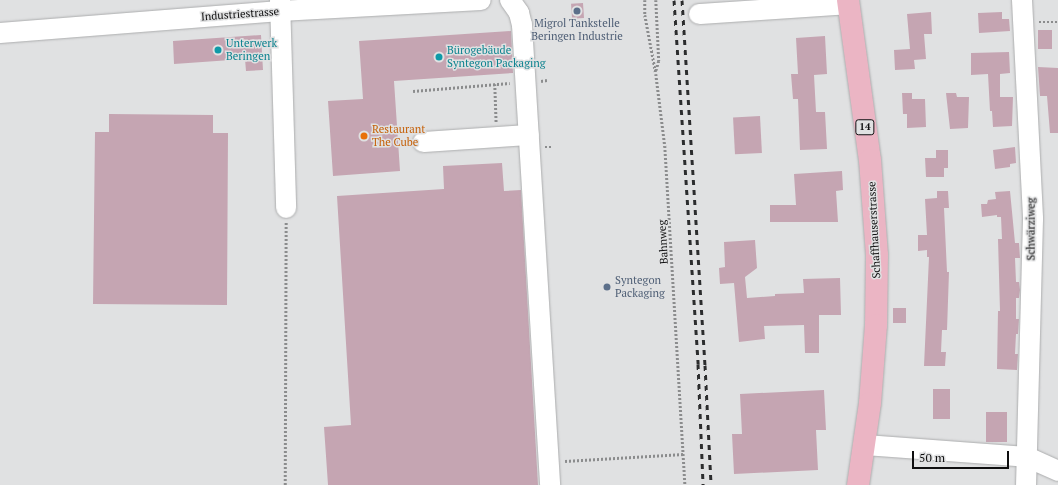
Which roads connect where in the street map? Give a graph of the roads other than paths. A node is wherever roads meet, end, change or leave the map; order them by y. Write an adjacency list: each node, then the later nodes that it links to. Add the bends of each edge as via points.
1 (481, 0): 6 (street, Industriestrasse)
2 (510, 0): 10 (street, via 519,13 522,26)
3 (752, 0): 7 (street)
4 (1022, 0): 14 (street, Schwärziweg, via 1032,219 1026,408)
5 (848, 2): 7 (street); 13 (main road, Schaffhauserstrasse / 14, via 870,160 877,255 876,325)
6 (280, 6): 9 (street, Industriestrasse); 12 (street)
7 (769, 11): 8 (street)
8 (699, 14)
9 (0, 33)
10 (529, 135): 11 (street); 16 (street)
11 (423, 142)
12 (286, 208)
13 (865, 445): 14 (street); 17 (main road, Schaffhauserstrasse / 14)
14 (1027, 457): 15 (street); 18 (street, Schwärziweg)
15 (1058, 471)
16 (550, 485)
17 (858, 485)
18 (1026, 485)

